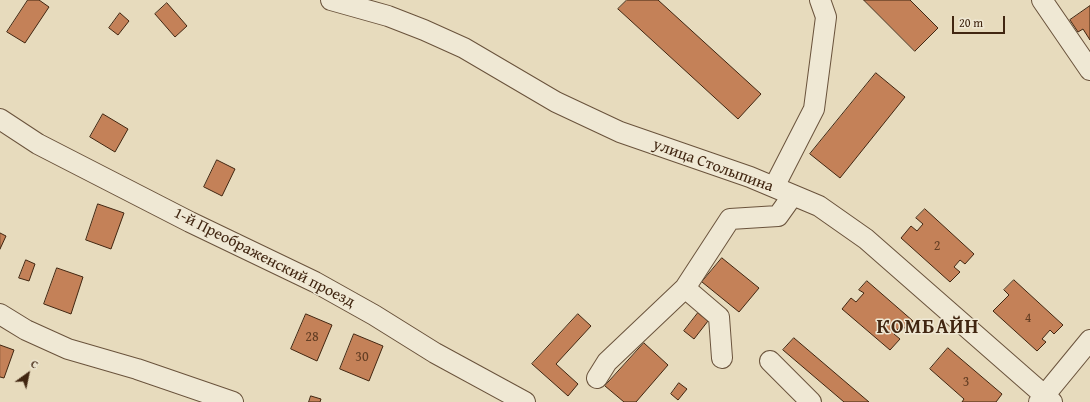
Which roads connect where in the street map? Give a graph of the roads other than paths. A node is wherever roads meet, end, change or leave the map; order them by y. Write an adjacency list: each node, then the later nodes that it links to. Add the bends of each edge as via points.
1 (331, 0): 6 (street, улица Столыпина, via 388,16 464,48 556,102 620,132)
2 (820, 0): 6 (street, via 826,17 814,109)
3 (1042, 0): 4 (street)
4 (1090, 70)
5 (0, 119): 16 (street, 1-й Преображенский проезд, via 38,144 190,222 315,282)
6 (774, 187): 7 (street, улица Столыпина)
7 (793, 195): 8 (street, via 778,216 730,219); 14 (street, улица Столыпина, via 819,206 866,239)
8 (686, 288): 11 (street, via 719,317); 13 (street, via 607,362)
9 (0, 314): 15 (street, via 26,330 68,349 137,368)
10 (1090, 340): 14 (street)
11 (722, 358)
12 (770, 362): 17 (street)
13 (597, 378)
14 (1045, 400)
15 (233, 402)
16 (524, 402)
17 (811, 402)

